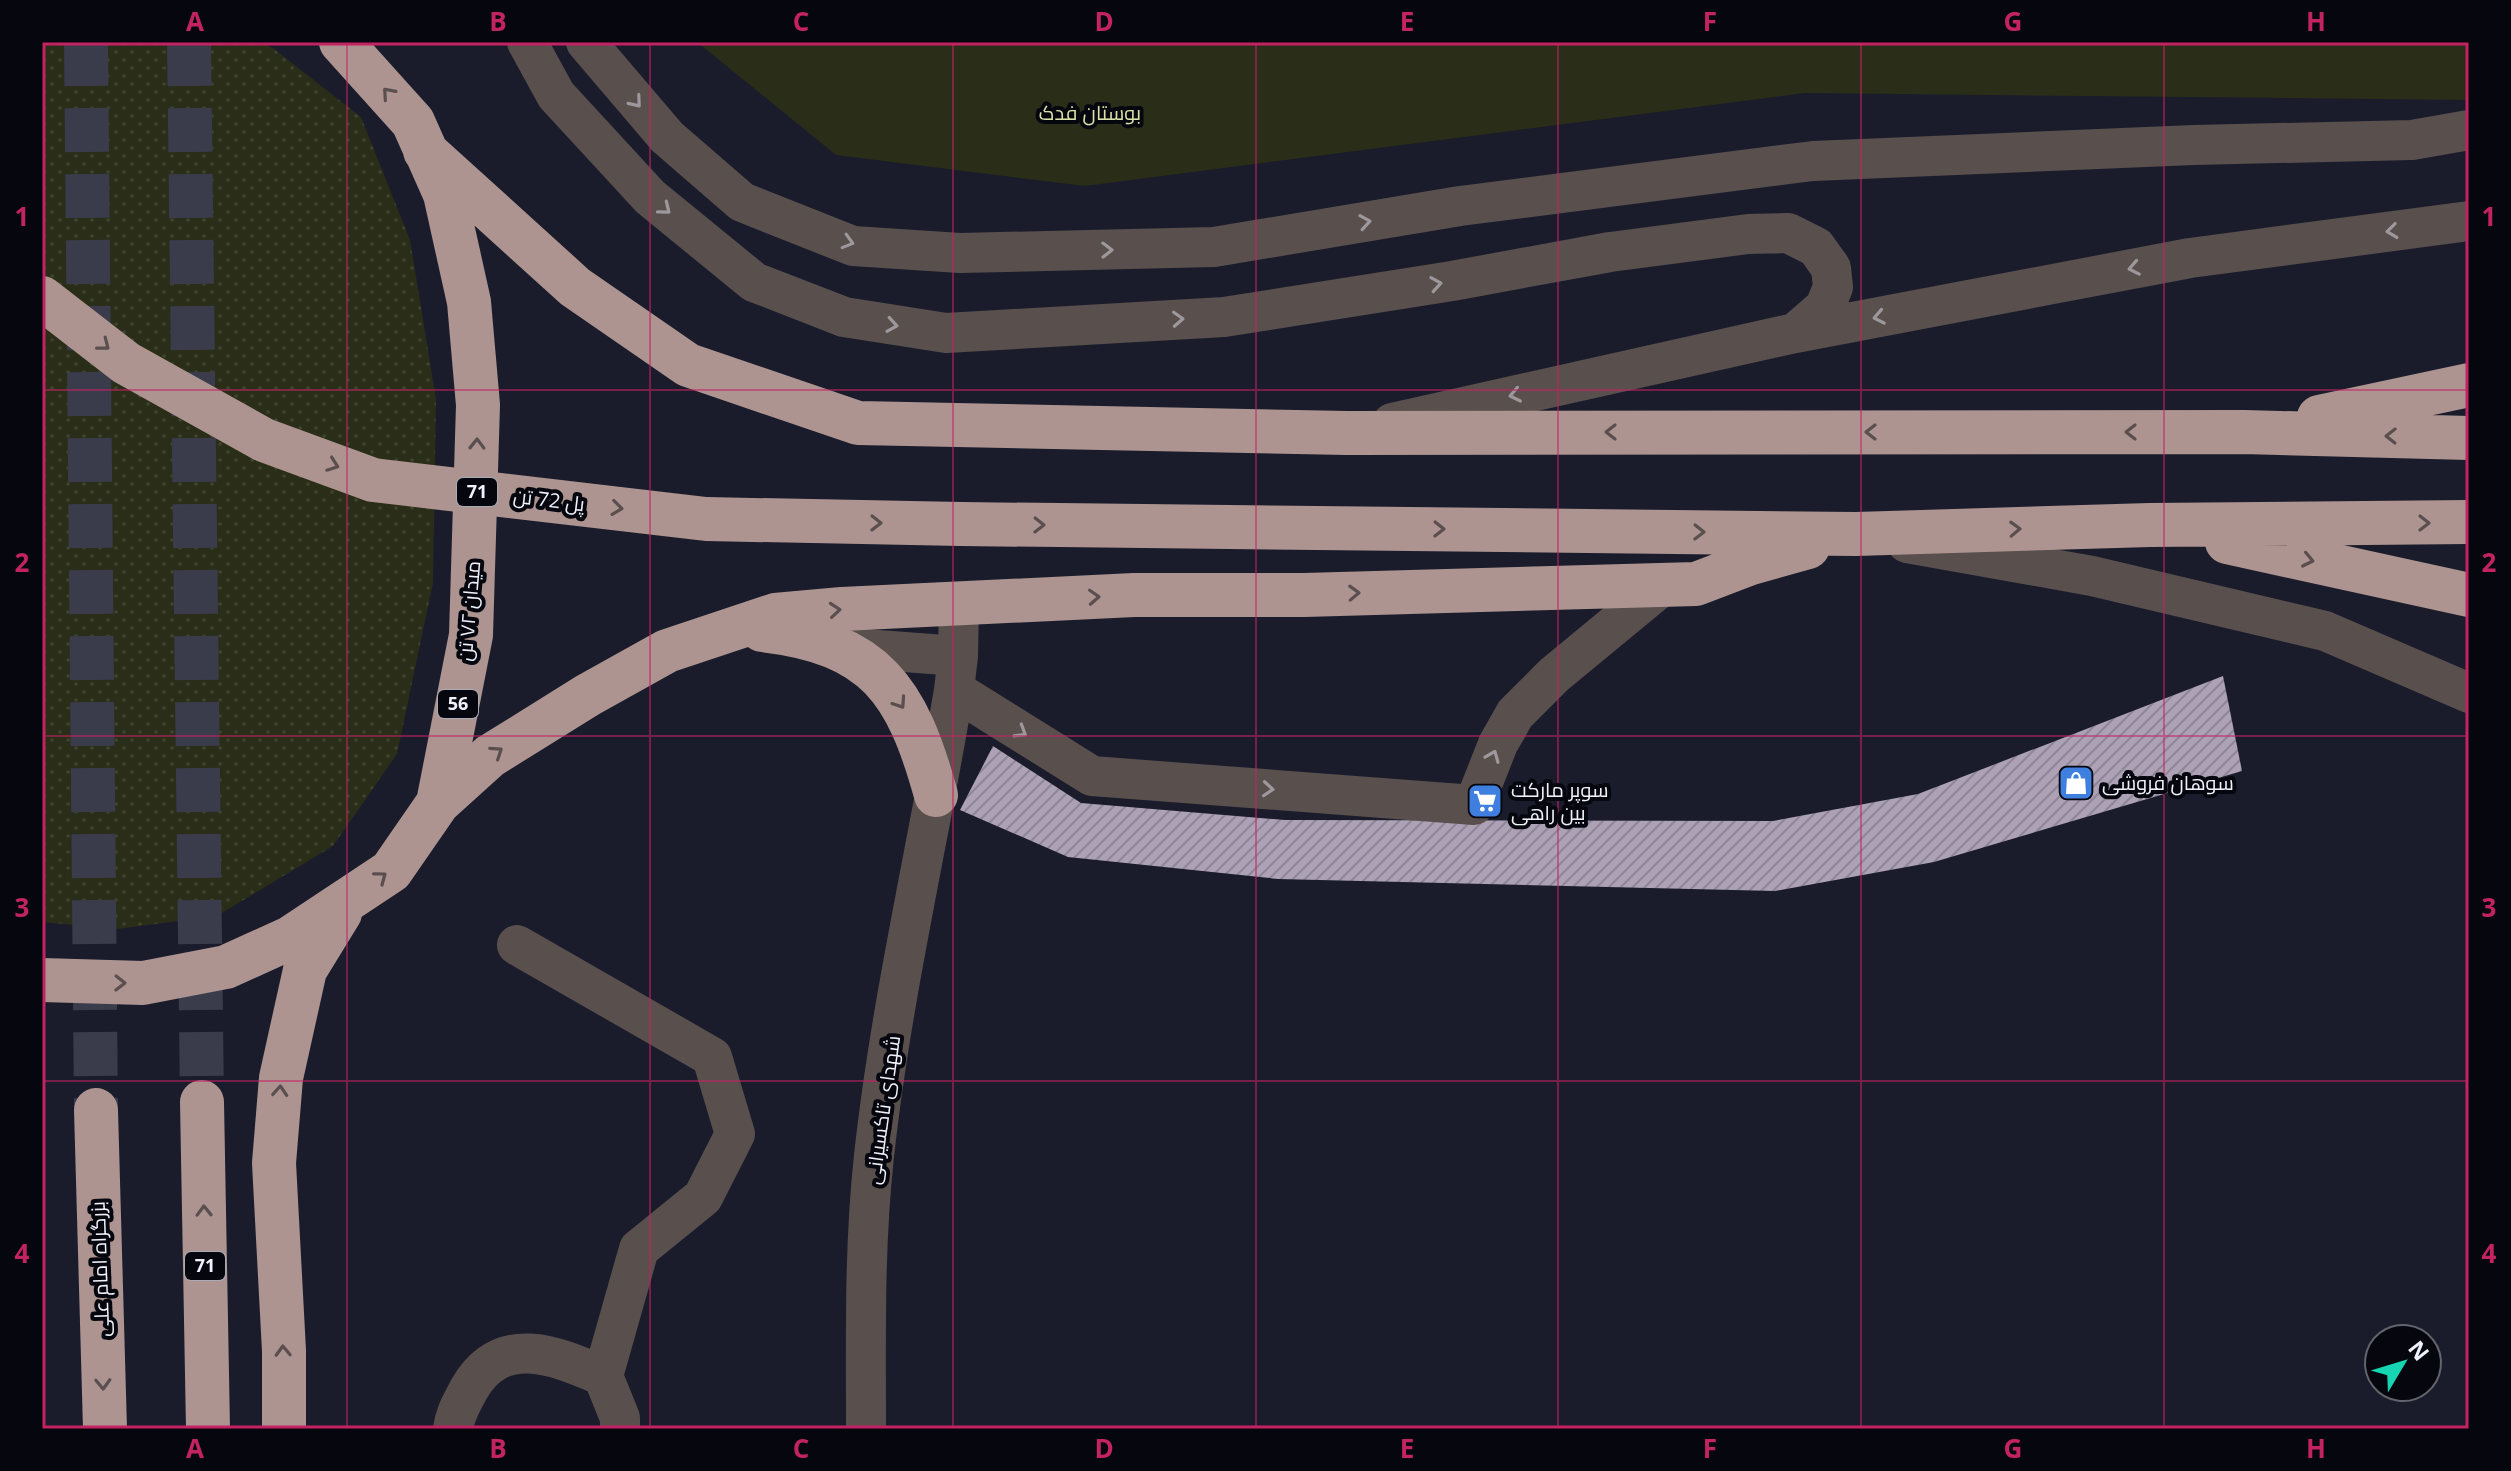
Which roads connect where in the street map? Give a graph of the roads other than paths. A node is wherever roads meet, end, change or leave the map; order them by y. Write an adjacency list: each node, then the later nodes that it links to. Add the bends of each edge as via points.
1 (341, 42): 5 (highway, میدان ۷۲ تن / 56, one-way to 1, via 413,122)
2 (527, 42): 8 (street, one-way to 8, via 556,95 650,197 754,282 844,317 946,333 1224,317 1610,252 1788,233 1816,247 1831,268 1833,287 1825,307)
3 (586, 42): 4 (street, one-way to 4, via 667,137 742,202 853,246 960,253 1214,247 1460,206 1813,161 2412,140)
4 (2469, 130)
5 (425, 151): 11 (highway, via 575,287 688,365 858,423); 24 (highway, میدان ۷۲ تن / 56, one-way to 5, via 471,635 478,405 469,302 445,194)
6 (2469, 221): 8 (street, one-way to 8, via 2190,258)
7 (42, 298): 15 (highway, پل 72 تن / 71, one-way to 15, bridge, via 126,363 264,440 373,480 706,519)
8 (1795, 333): 11 (street, one-way to 11)
9 (2469, 385): 10 (highway)
10 (2244, 432): 11 (highway, one-way to 11); 12 (highway, one-way to 10)
11 (1347, 433)
12 (2469, 438)
13 (2469, 522): 14 (highway, one-way to 13)
14 (2150, 525): 15 (highway, one-way to 14); 17 (highway, one-way to 17)
15 (1856, 534): 16 (highway, via 1696,584); 22 (street, via 2092,576 2325,631)
16 (1663, 585): 18 (highway, one-way to 16, via 1134,595); 21 (street, one-way to 16, via 1092,776 1474,805 1515,714)
17 (2469, 595)
18 (959, 604): 19 (highway, one-way to 18, via 775,615); 21 (street, شهدای تاکسیرانی)
19 (736, 627): 20 (highway); 24 (highway, one-way to 19, via 490,756 588,695 667,651)
20 (838, 647): 21 (street); 23 (highway, one-way to 23, via 865,662 901,701 922,743)
21 (956, 673): 23 (street, شهدای تاکسیرانی)
22 (2469, 693)
23 (936, 795): 36 (street, شهدای تاکسیرانی, via 874,1157 866,1272)
24 (438, 803): 25 (highway, میدان ۷۲ تن / 56, one-way to 24, via 391,871)
25 (347, 902): 27 (highway, میدان ۷۲ تن / 56, one-way to 25, via 143,983 226,967 290,938); 33 (highway, one-way to 25, via 274,1163 281,1078 305,970)
26 (517, 945): 30 (street, via 712,1057 735,1134 703,1197 639,1249)
27 (42, 980)
28 (202, 1102): 32 (highway, 71, one-way to 28)
29 (96, 1110): 31 (highway, بزرگراه امام علی, one-way to 31)
30 (603, 1376): 34 (street, via 554,1355 519,1353 489,1365 474,1381 455,1414); 35 (street)
31 (105, 1429)
32 (208, 1429)
33 (284, 1429)
34 (453, 1429)
35 (620, 1429)
36 (866, 1429)

